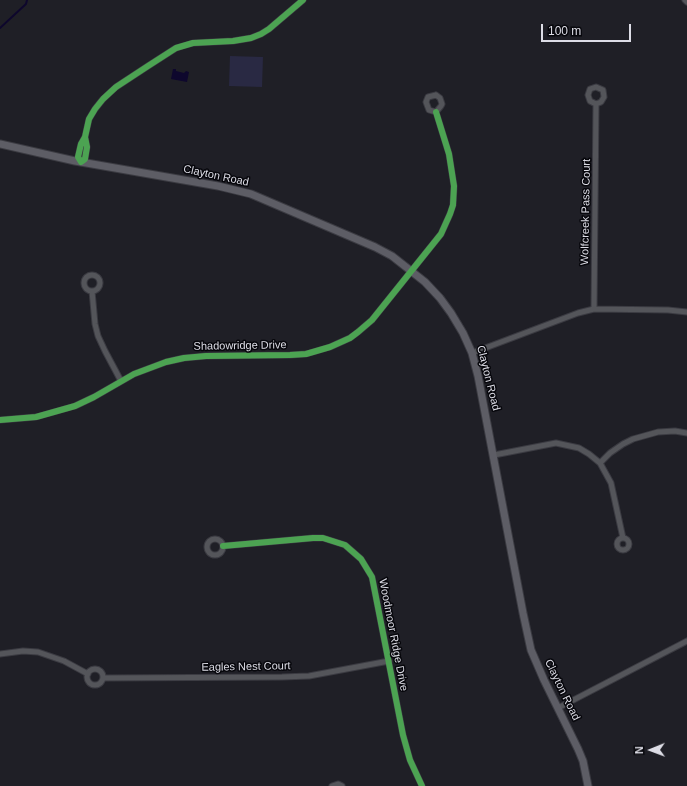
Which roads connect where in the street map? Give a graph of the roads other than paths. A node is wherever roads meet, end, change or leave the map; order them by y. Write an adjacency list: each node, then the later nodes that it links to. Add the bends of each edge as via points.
1 (303, 0): 5 (street, via 261,34 233,41 193,43 176,48 116,87 103,99 89,119 85,137 85,159)
2 (596, 104): 8 (street, Wolfcreek Pass Court)
3 (436, 112): 6 (street, Shadowridge Drive, via 449,154 454,186 453,205 442,234)
4 (0, 144): 5 (main road, Clayton Road)
5 (81, 162): 6 (main road, Clayton Road, via 241,191 375,247)
6 (412, 271): 10 (main road, Clayton Road, via 447,307); 11 (street, Shadowridge Drive, via 367,325 350,338 330,348 290,355 184,358 154,366)
7 (92, 291): 11 (street, via 98,336)
8 (594, 309): 9 (street); 10 (street)
9 (687, 312)
10 (472, 353): 14 (main road, Clayton Road)
11 (121, 381): 12 (street, Shadowridge Drive, via 94,397 64,410 36,418)
12 (0, 420)
13 (687, 433): 15 (street, via 658,432 633,439 622,444)
14 (494, 455): 15 (street, via 556,443 579,448); 23 (main road, Clayton Road, via 531,650)
15 (600, 463): 16 (street, via 611,483)
16 (623, 538)
17 (223, 546): 20 (street, Woodmoor Ridge Drive, via 312,538 334,541 350,549 372,577)
18 (687, 641): 23 (street)
19 (0, 654): 21 (street, Eagles Nest Court, via 38,652 64,661)
20 (389, 661): 22 (street, Eagles Nest Court, via 309,676); 26 (street, Woodmoor Ridge Drive, via 403,735)
21 (88, 674): 22 (street, Eagles Nest Court, via 98,670); 22 (street, Eagles Nest Court, via 88,682 94,685)
22 (103, 678)
23 (558, 708): 27 (main road, Clayton Road, via 583,761)
24 (332, 786): 25 (street)
25 (342, 786)
26 (420, 786)
27 (588, 786)

